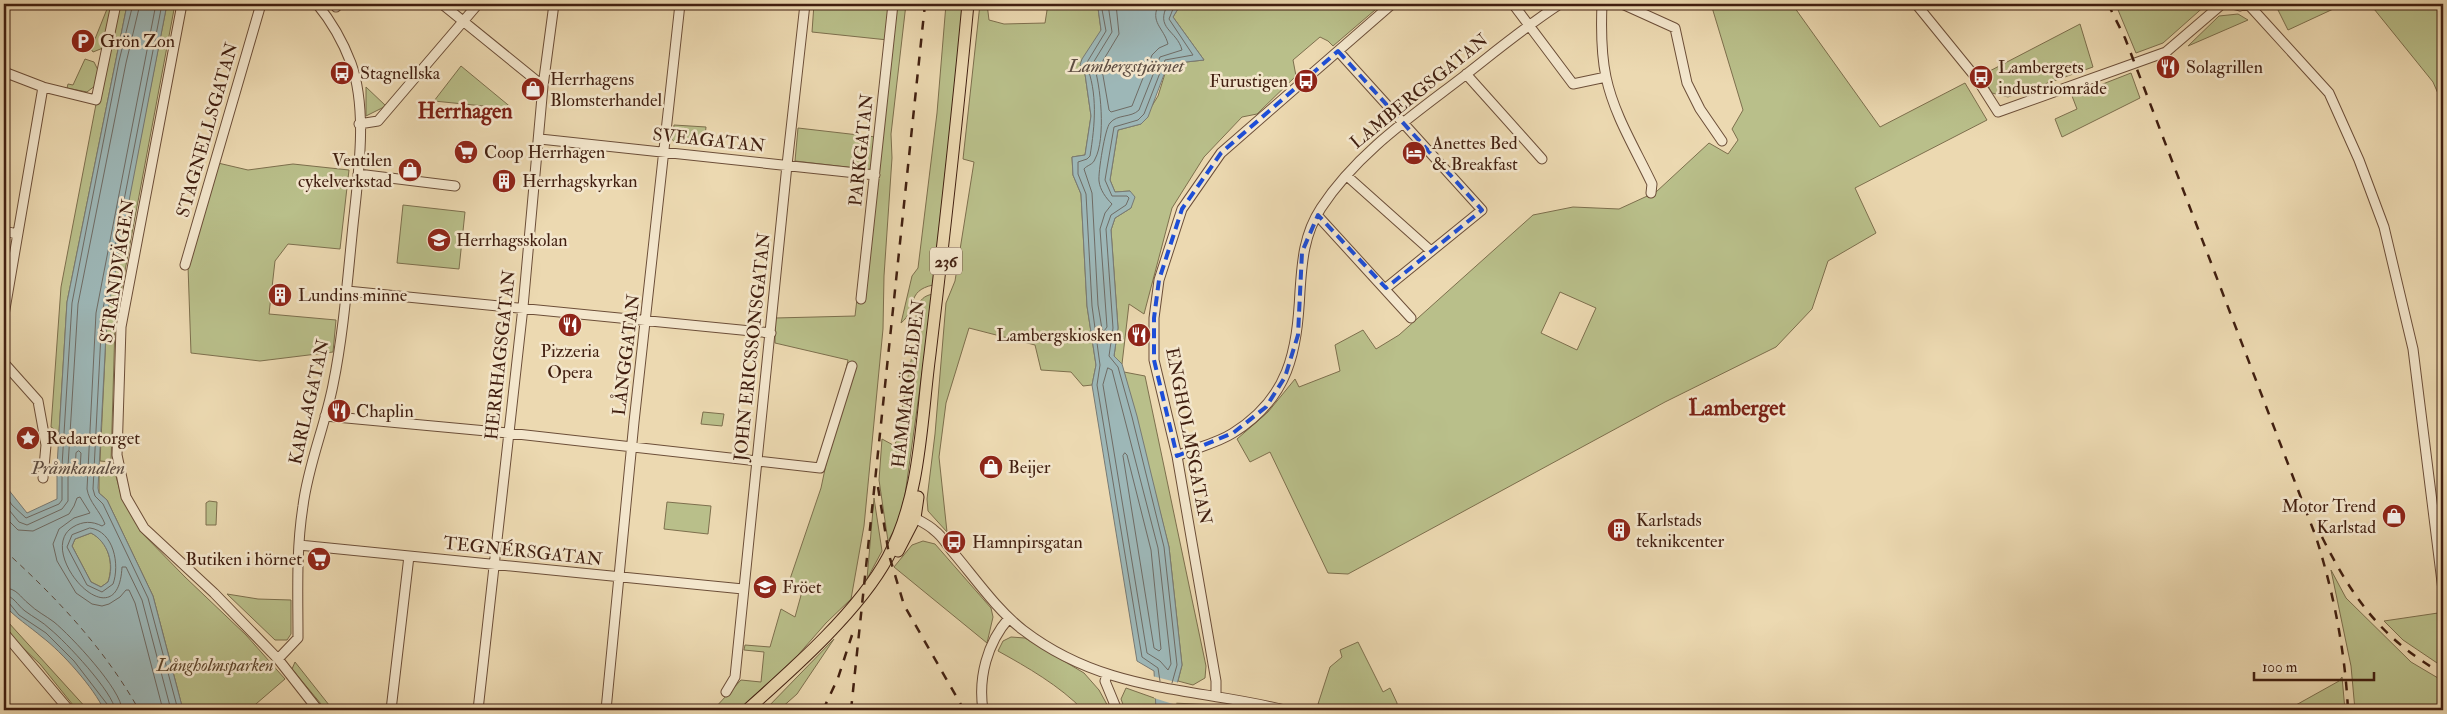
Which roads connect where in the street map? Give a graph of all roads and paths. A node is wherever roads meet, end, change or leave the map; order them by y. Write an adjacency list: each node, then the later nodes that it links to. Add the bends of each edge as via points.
1 (116, 4): 29 (street, via 96,100)
2 (182, 4): 72 (street, STRANDVÄGEN, via 121,327 117,455 126,497 144,528)
3 (261, 4): 46 (street, STAGNELLSGATAN)
4 (317, 4): 31 (street, KARLAGATAN, via 328,18 351,63)
5 (442, 4): 22 (street)
6 (478, 4): 22 (street)
7 (554, 4): 28 (street, HERRHAGSGATAN)
8 (680, 4): 34 (street, LÅNGGATAN)
9 (805, 4): 36 (street, JOHN ERICSSONSGATAN)
10 (893, 4): 38 (street, PARKGATAN)
11 (968, 4): 63 (main road, HAMMARÖLEDEN / 236)
12 (974, 4): 63 (main road, HAMMARÖLEDEN / 236, via 925,446)
13 (1392, 4): 24 (street, ENGHOLMSGATAN)
14 (1512, 4): 23 (street)
15 (1560, 4): 23 (street, LAMBERGSGATAN)
16 (1602, 4): 27 (street, via 1601,32)
17 (1622, 4): 33 (street, via 1675,28 1687,83)
18 (1916, 4): 19 (street, via 1977,79 1998,112 2166,52)
19 (2222, 4)
20 (2232, 4): 21 (street)
21 (2248, 4): 69 (street, via 2329,93 2384,227 2414,349)
22 (464, 22): 28 (street); 31 (street, via 378,121)
23 (1528, 25): 26 (street, LAMBERGSGATAN); 27 (street, via 1573,84)
24 (1338, 51): 30 (street); 60 (street, ENGHOLMSGATAN, via 1222,153 1182,209 1159,280 1154,318 1154,360)
25 (4, 72): 29 (street)
26 (1466, 74): 30 (street, LAMBERGSGATAN); 35 (street)
27 (1606, 78): 41 (street, via 1618,114 1652,184)
28 (543, 86): 32 (street, HERRHAGSGATAN)
29 (43, 87): 44 (street)
30 (1403, 123): 39 (street, LAMBERGSGATAN, via 1363,155); 45 (street, via 1482,210)
31 (359, 124): 37 (street, KARLAGATAN)
32 (540, 138): 34 (street, SVEAGATAN); 50 (street, HERRHAGSGATAN)
33 (1722, 141)
34 (664, 152): 36 (street, SVEAGATAN); 53 (street, LÅNGGATAN)
35 (1542, 159)
36 (787, 165): 38 (street, SVEAGATAN); 54 (street, JOHN ERICSSONSGATAN)
37 (358, 174): 40 (street); 48 (street, KARLAGATAN)
38 (875, 175): 49 (street, PARKGATAN)
39 (1346, 176): 42 (street, LAMBERGSGATAN); 45 (street)
40 (455, 186)
41 (1651, 194)
42 (1318, 214): 47 (street); 60 (street, LAMBERGSGATAN, via 1302,252 1298,335 1285,377 1266,407 1233,433)
43 (4, 232): 44 (street)
44 (18, 234): 51 (street)
45 (1431, 251): 47 (street)
46 (185, 265)
47 (1386, 288): 52 (street)
48 (347, 291): 50 (street); 57 (street, KARLAGATAN, via 333,387)
49 (861, 299)
50 (523, 307): 53 (street); 58 (street, HERRHAGSGATAN)
51 (4, 315)
52 (1411, 318)
53 (647, 322): 54 (street); 59 (street, LÅNGGATAN)
54 (771, 333): 61 (street, JOHN ERICSSONSGATAN)
55 (4, 363): 62 (street, via 38,401 46,445)
56 (852, 366): 61 (street, via 820,468)
57 (325, 416): 58 (street); 64 (street, KARLAGATAN, via 303,506)
58 (508, 433): 59 (street); 66 (street, HERRHAGSGATAN)
59 (633, 447): 61 (street); 67 (street, LÅNGGATAN)
60 (1177, 456): 75 (street, ENGHOLMSGATAN, via 1216,678)
61 (758, 459): 68 (street, JOHN ERICSSONSGATAN)
62 (43, 478)
63 (911, 516): 70 (street, via 935,531); 81 (main road, HAMMARÖLEDEN / 236, via 857,602); 82 (main road, HAMMARÖLEDEN / 236, via 891,564 856,611)
64 (299, 544): 65 (street, TEGNÉRSGATAN); 72 (street, KARLAGATAN, via 298,638)
65 (409, 556): 66 (street, TEGNÉRSGATAN); 78 (street)
66 (494, 563): 67 (street, TEGNÉRSGATAN); 79 (street, HERRHAGSGATAN)
67 (618, 577): 68 (street, TEGNÉRSGATAN); 80 (street, LÅNGGATAN)
68 (743, 589): 74 (street, JOHN ERICSSONSGATAN, via 735,676)
69 (2443, 590)
70 (1009, 618): 73 (street, via 1048,647); 83 (street, via 988,652)
71 (4, 633): 76 (street)
72 (278, 659): 77 (street, STRANDVÄGEN)
73 (1107, 675): 75 (street, via 1188,694); 84 (street, via 1105,681)
74 (726, 692)
75 (1216, 695): 85 (street)
76 (69, 710)
77 (318, 710)
78 (391, 710)
79 (478, 710)
80 (606, 710)
81 (747, 710)
82 (759, 710)
83 (982, 710)
84 (1117, 710)
85 (1286, 710)

